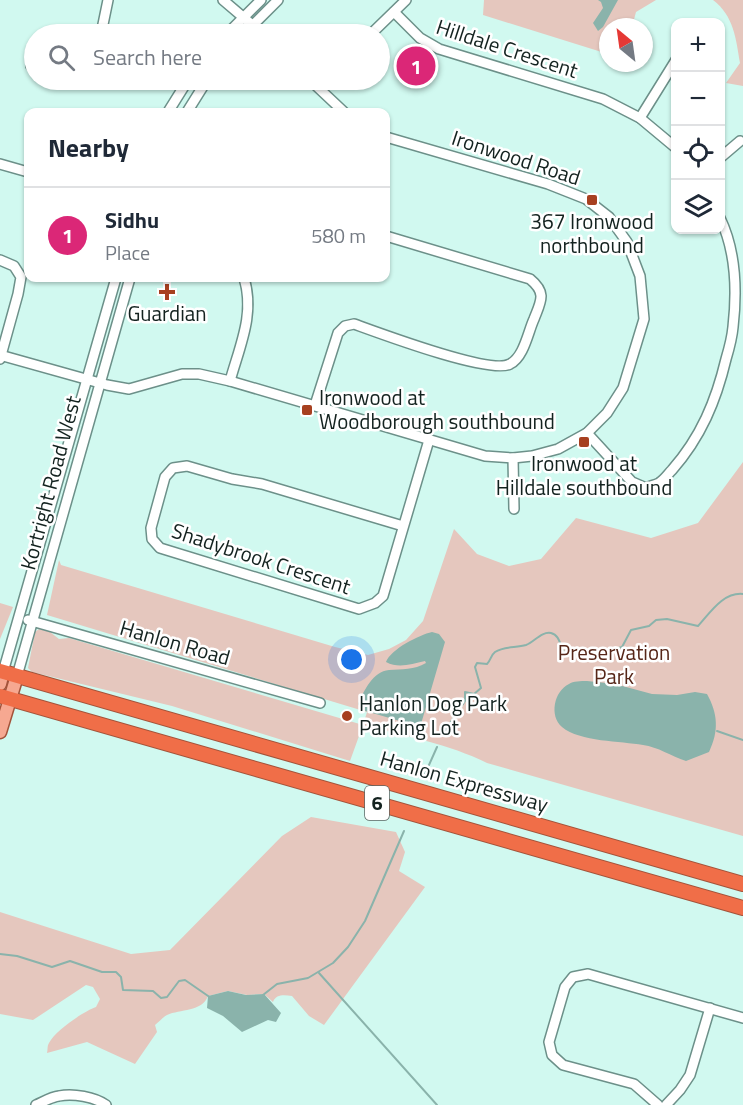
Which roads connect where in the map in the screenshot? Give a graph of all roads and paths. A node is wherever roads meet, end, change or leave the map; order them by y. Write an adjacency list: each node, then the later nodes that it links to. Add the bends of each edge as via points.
1 (108, 0): 8 (street)
2 (223, 0): 7 (street)
3 (261, 0): 7 (street)
4 (278, 0): 10 (street)
5 (406, 0): 6 (street)
6 (394, 12): 11 (street); 19 (street, Hilldale Crescent, via 420,38 439,49 603,99)
7 (243, 17): 9 (street); 10 (street)
8 (103, 24)
9 (236, 24)
10 (253, 24)
11 (381, 24)
12 (671, 67): 19 (street)
13 (182, 90): 16 (street)
14 (201, 90): 17 (street)
15 (324, 90): 18 (street)
16 (170, 108)
17 (190, 108)
18 (340, 108)
19 (640, 118): 22 (street, Hilldale Crescent)
20 (390, 138): 37 (street, Ironwood Road, via 548,184 586,199 609,217 627,242 640,276 644,319 623,388)
21 (740, 141): 23 (street)
22 (671, 145)
23 (725, 154)
24 (0, 164): 25 (street)
25 (24, 171)
26 (725, 232): 37 (street, via 734,269 733,330 710,413 687,453 660,482 646,488 632,482)
27 (390, 237): 36 (street, via 535,283 542,299 519,355 510,364 498,366 444,355 354,324 345,326 338,333)
28 (0, 260): 32 (street, via 14,266 21,276)
29 (115, 282): 33 (street, Kortright Road West)
30 (129, 282): 35 (street, Kortright Road West)
31 (245, 282): 34 (street, via 249,314)
32 (0, 356): 33 (street, Ironwood Road)
33 (87, 379): 35 (street, Ironwood Road); 42 (street, Kortright Road West)
34 (230, 381): 35 (street, Ironwood Road, via 182,374 129,389); 36 (street, Ironwood Road)
35 (99, 383): 43 (street, Kortright Road West)
36 (315, 405): 38 (street, Ironwood Road)
37 (587, 433): 39 (street, Ironwood Road, via 558,449)
38 (429, 441): 39 (street, Ironwood Road, via 485,456); 41 (street, Shadybrook Crescent)
39 (513, 458): 40 (street)
40 (514, 509)
41 (403, 526): 41 (street, Shadybrook Crescent, via 186,466 173,468 165,477 151,528 152,539 160,548 359,609 383,596)
42 (20, 617): 43 (street, Hanlon Road); 44 (street, Kortright Road West)
43 (34, 621): 44 (street, Kortright Road West); 46 (street, Hanlon Road)
44 (5, 676): 45 (main road, Kortright Road West); 48 (highway, Hanlon Expressway / 6)
45 (5, 697): 47 (main road, Kortright Road West); 49 (highway, 6)
46 (320, 704)
47 (0, 732)
48 (743, 884)
49 (743, 908)
50 (710, 1008): 51 (street); 54 (street, via 588,974 573,977 565,987 549,1041 552,1055 563,1065 634,1084); 55 (street, via 690,1075)
51 (743, 1018)
52 (36, 1105): 53 (street, via 59,1096 79,1096)
53 (106, 1105)
54 (658, 1105)
55 (666, 1105)

